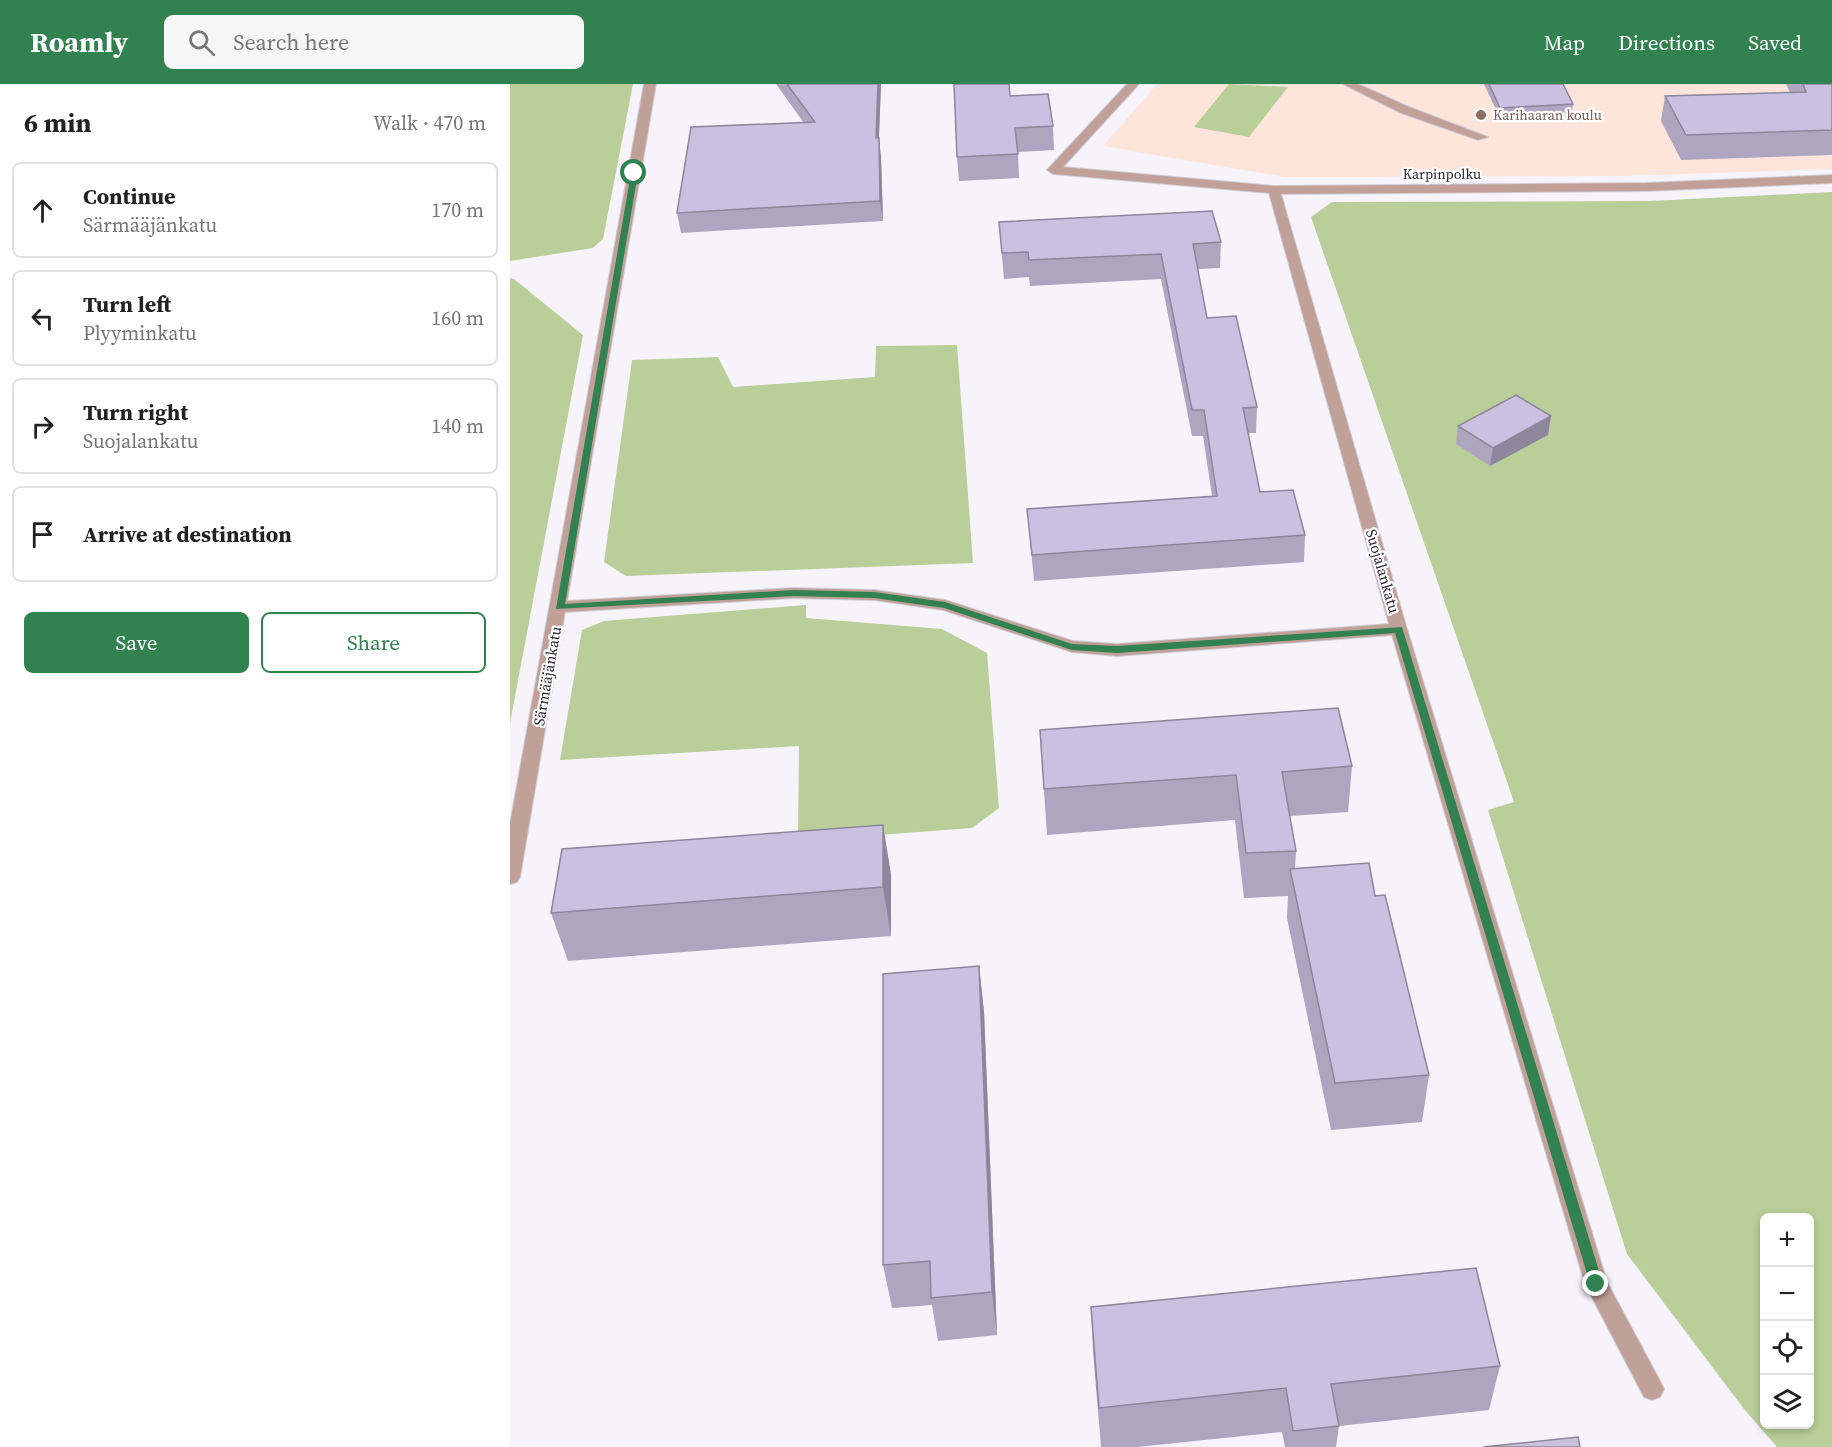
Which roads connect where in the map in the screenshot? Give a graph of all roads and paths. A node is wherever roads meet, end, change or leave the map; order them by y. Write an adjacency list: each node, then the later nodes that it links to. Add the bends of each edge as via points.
1 (650, 84): 7 (street, Särmääjänkatu)
2 (1133, 84): 6 (street, Karpinpolku, via 1053,170)
3 (1349, 84): 4 (street, via 1405,110)
4 (1482, 137)
5 (1832, 179): 6 (street, Karpinpolku, via 1646,188)
6 (1274, 190): 8 (street, Suojalankatu)
7 (560, 607): 8 (street, via 794,593 874,595 945,605 1072,646 1117,650); 9 (street, Särmääjänkatu)
8 (1399, 629): 10 (street, Suojalankatu, via 1596,1284)
9 (510, 877)
10 (1652, 1389)

